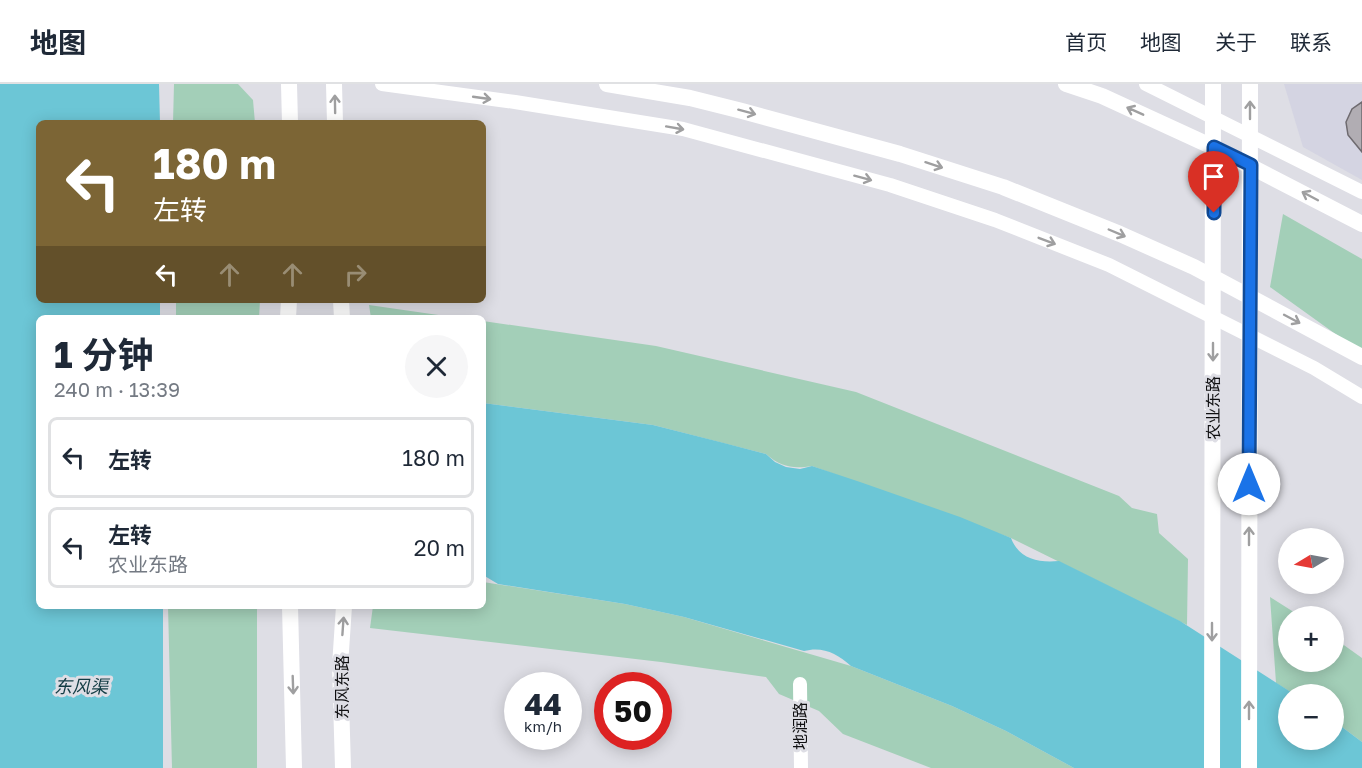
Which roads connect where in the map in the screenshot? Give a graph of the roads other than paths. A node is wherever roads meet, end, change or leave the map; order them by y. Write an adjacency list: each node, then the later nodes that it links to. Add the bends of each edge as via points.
1 (290, 84): 10 (main road)
2 (334, 84): 11 (main road, one-way to 2)
3 (382, 84): 19 (street, one-way to 19, via 683,129 890,185 995,220 1109,265)
4 (607, 84): 17 (main road, one-way to 17, via 690,98 1003,187)
5 (1066, 84): 13 (main road, one-way to 5, via 1102,96)
6 (1146, 84): 9 (street)
7 (1213, 84): 9 (main road, 农业东路)
8 (1250, 84): 12 (main road, one-way to 8)
9 (1213, 117): 12 (street); 13 (main road, 农业东路)
10 (290, 120)
11 (335, 120)
12 (1250, 135): 14 (main road); 15 (street)
13 (1214, 147): 14 (main road); 17 (main road, 农业东路)
14 (1251, 165): 16 (main road, one-way to 14); 18 (main road)
15 (1362, 192)
16 (1362, 224)
17 (1213, 277): 18 (main road); 19 (main road, 农业东路)
18 (1250, 296): 20 (main road); 21 (main road, one-way to 21)
19 (1213, 317): 20 (street); 29 (main road, 农业东路, one-way to 29)
20 (1250, 336): 22 (street); 30 (main road, one-way to 20)
21 (1362, 357)
22 (1362, 397)
23 (290, 609): 26 (main road, one-way to 26)
24 (344, 609): 27 (main road, 东风东路, one-way to 24, via 340,666)
25 (800, 684): 28 (street, 地润路)
26 (294, 768)
27 (343, 768)
28 (801, 768)
29 (1212, 768)
30 (1249, 768)

